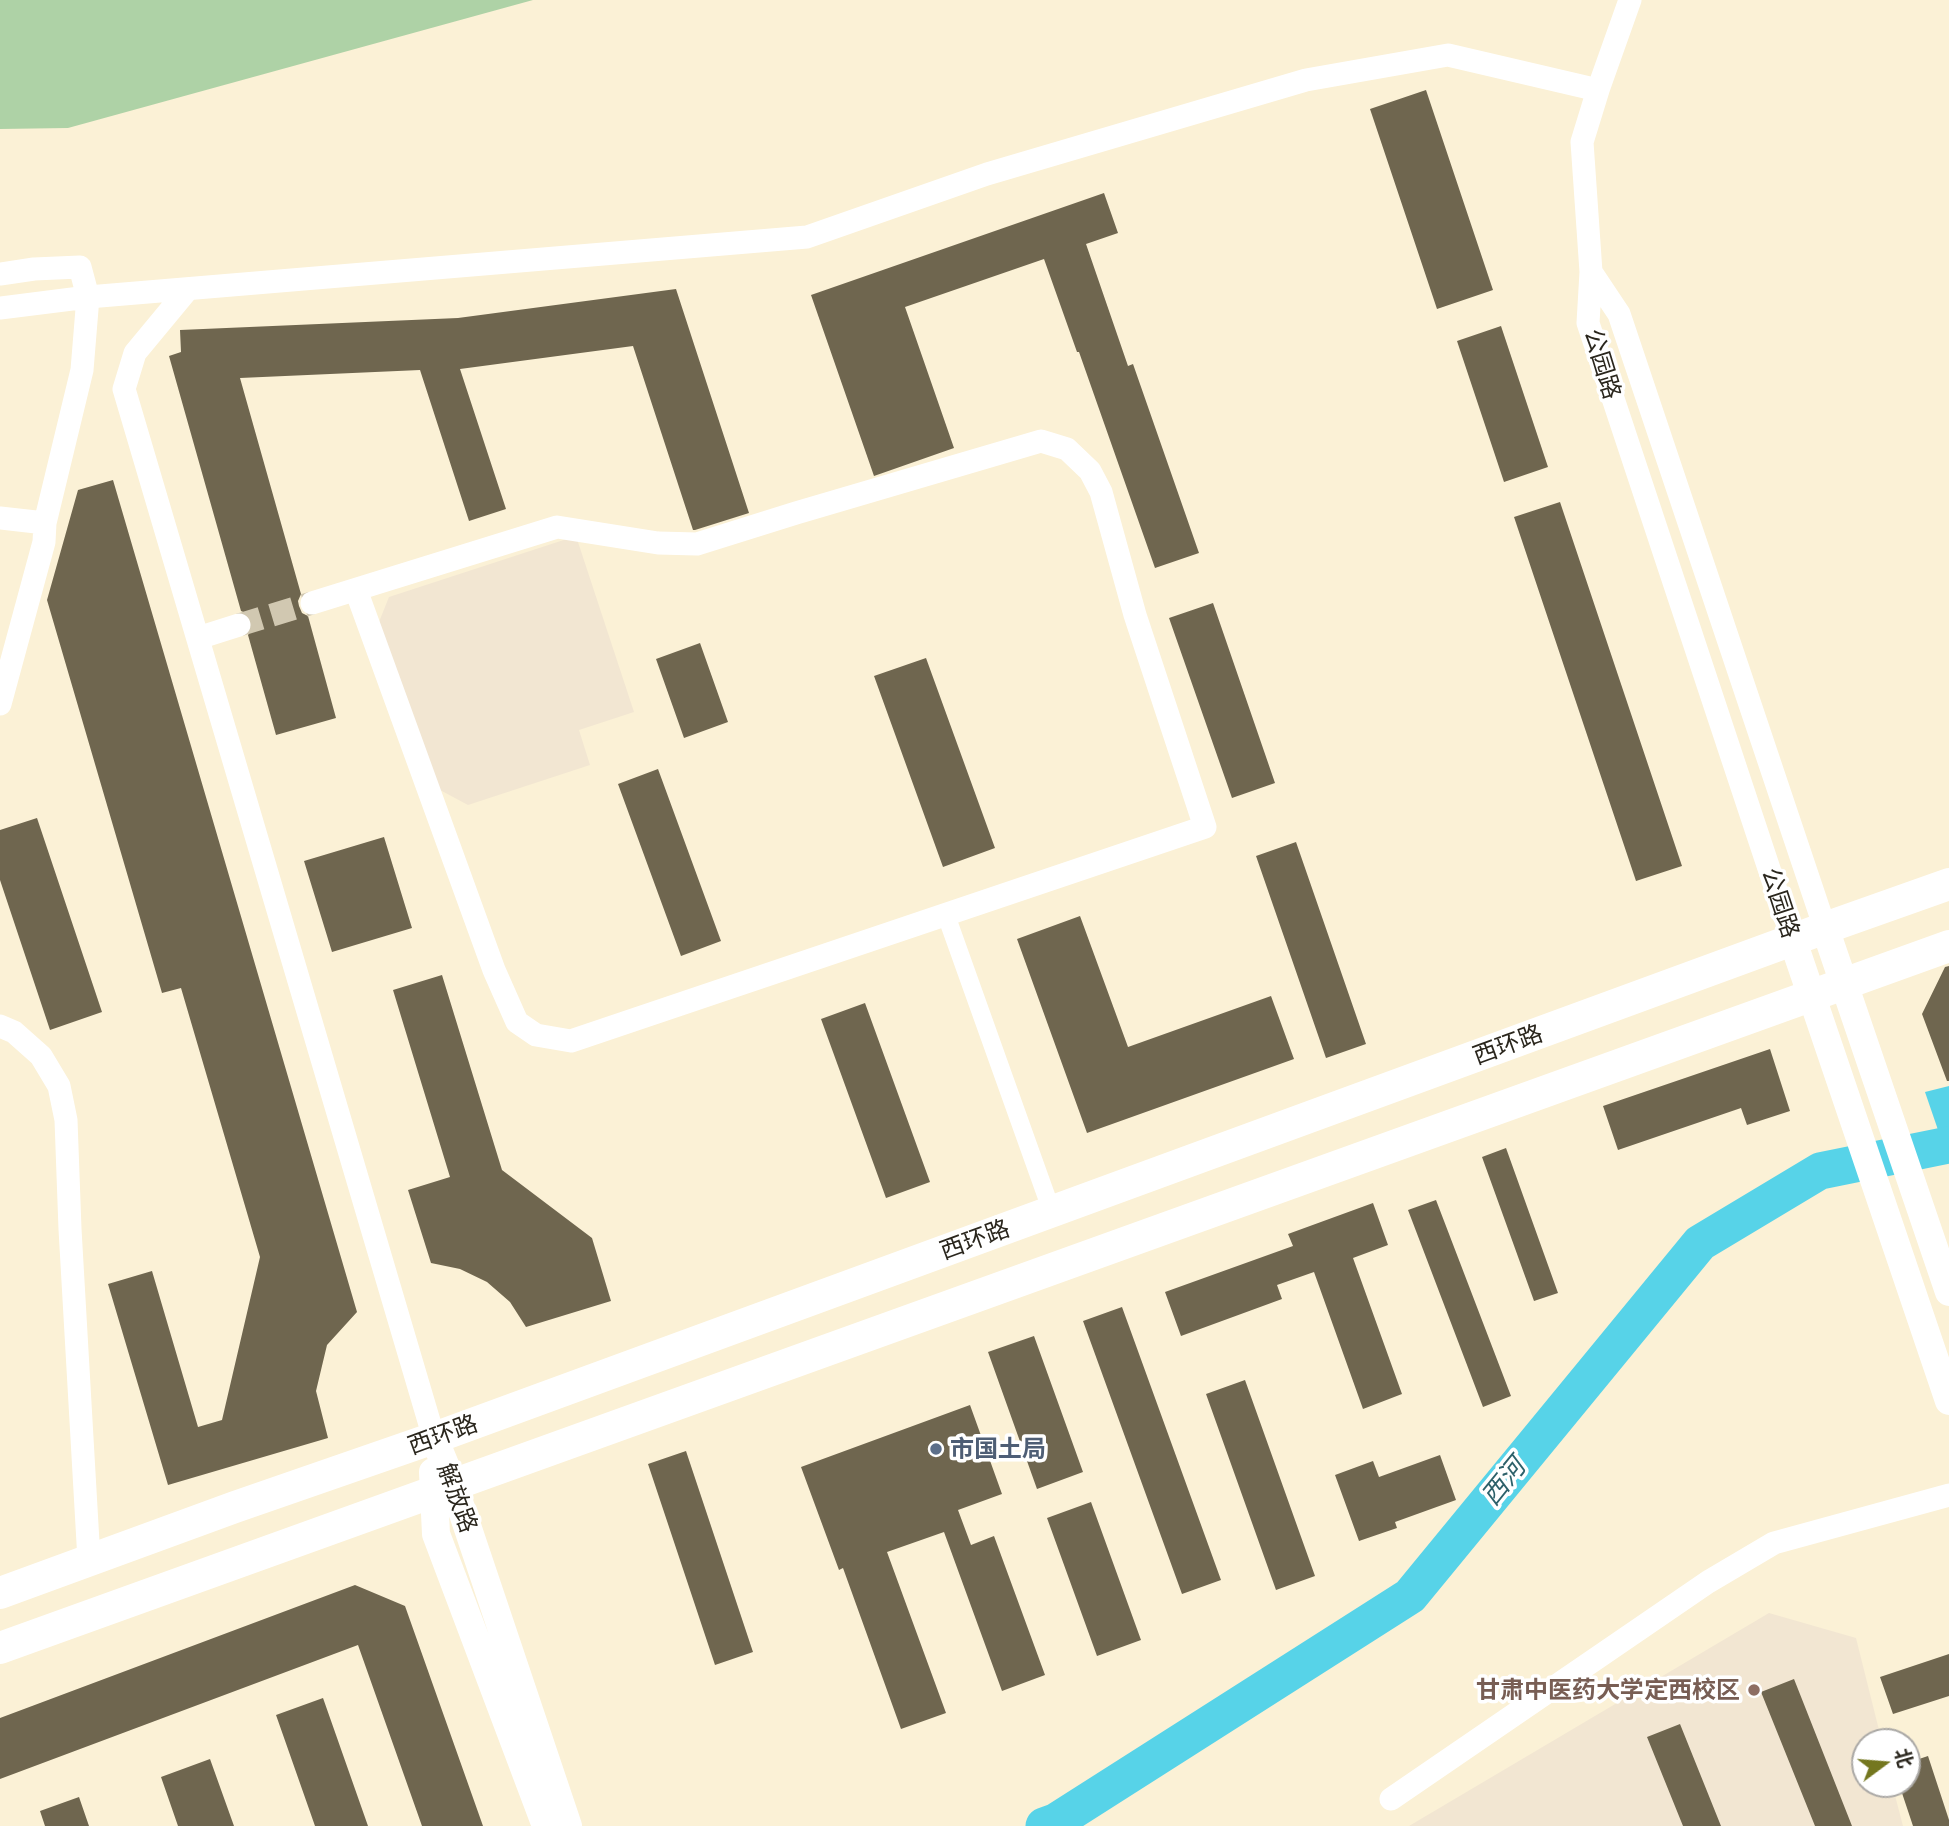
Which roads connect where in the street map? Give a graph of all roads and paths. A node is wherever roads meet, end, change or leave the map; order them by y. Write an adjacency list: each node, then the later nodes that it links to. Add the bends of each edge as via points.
1 (1630, 0): 2 (street)
2 (1598, 90): 3 (street, via 1582,142); 5 (street, via 1448,55 1306,80 987,174 807,237)
3 (1591, 272): 17 (street, 公园路, via 1619,314); 18 (street, 公园路, via 1588,323)
4 (0, 274): 6 (street, via 80,267)
5 (188, 289): 6 (street); 13 (street, via 135,353 124,389)
6 (89, 297): 7 (street); 9 (street, via 82,370)
7 (0, 308)
8 (0, 518): 9 (street)
9 (45, 523): 14 (street, via 44,542)
10 (356, 590): 11 (street); 16 (street, via 494,970 517,1022 536,1035 571,1041); 16 (street, via 558,527 658,543 697,544 1041,441 1067,449 1090,471 1101,492 1135,615 1205,827)
11 (312, 603)
12 (239, 625): 13 (street)
13 (198, 638): 26 (street)
14 (0, 704)
15 (1949, 884): 17 (main road, 西环路)
16 (946, 915): 23 (street)
17 (1825, 928): 18 (main road, 西环路); 20 (street, 公园路)
18 (1793, 941): 21 (street, 公园路); 23 (main road, 西环路)
19 (1949, 946): 20 (main road, 西环路)
20 (1843, 984): 21 (main road, 西环路); 24 (street, 公园路)
21 (1810, 994): 25 (street, 公园路); 27 (main road, 西环路)
22 (0, 1026): 29 (street, via 14,1032 40,1056 59,1086 66,1120)
23 (1052, 1212): 26 (main road, 西环路)
24 (1949, 1292)
25 (1949, 1401)
26 (434, 1438): 27 (street, 解放路); 29 (main road, 西环路)
27 (443, 1488): 31 (main road, 西环路); 33 (street, 解放路, via 436,1534); 34 (street, 解放路)
28 (1949, 1495): 32 (street, via 1774,1543)
29 (89, 1560): 30 (main road, 西环路)
30 (0, 1592)
31 (0, 1648)
32 (1391, 1799)
33 (546, 1826)
34 (568, 1826)

